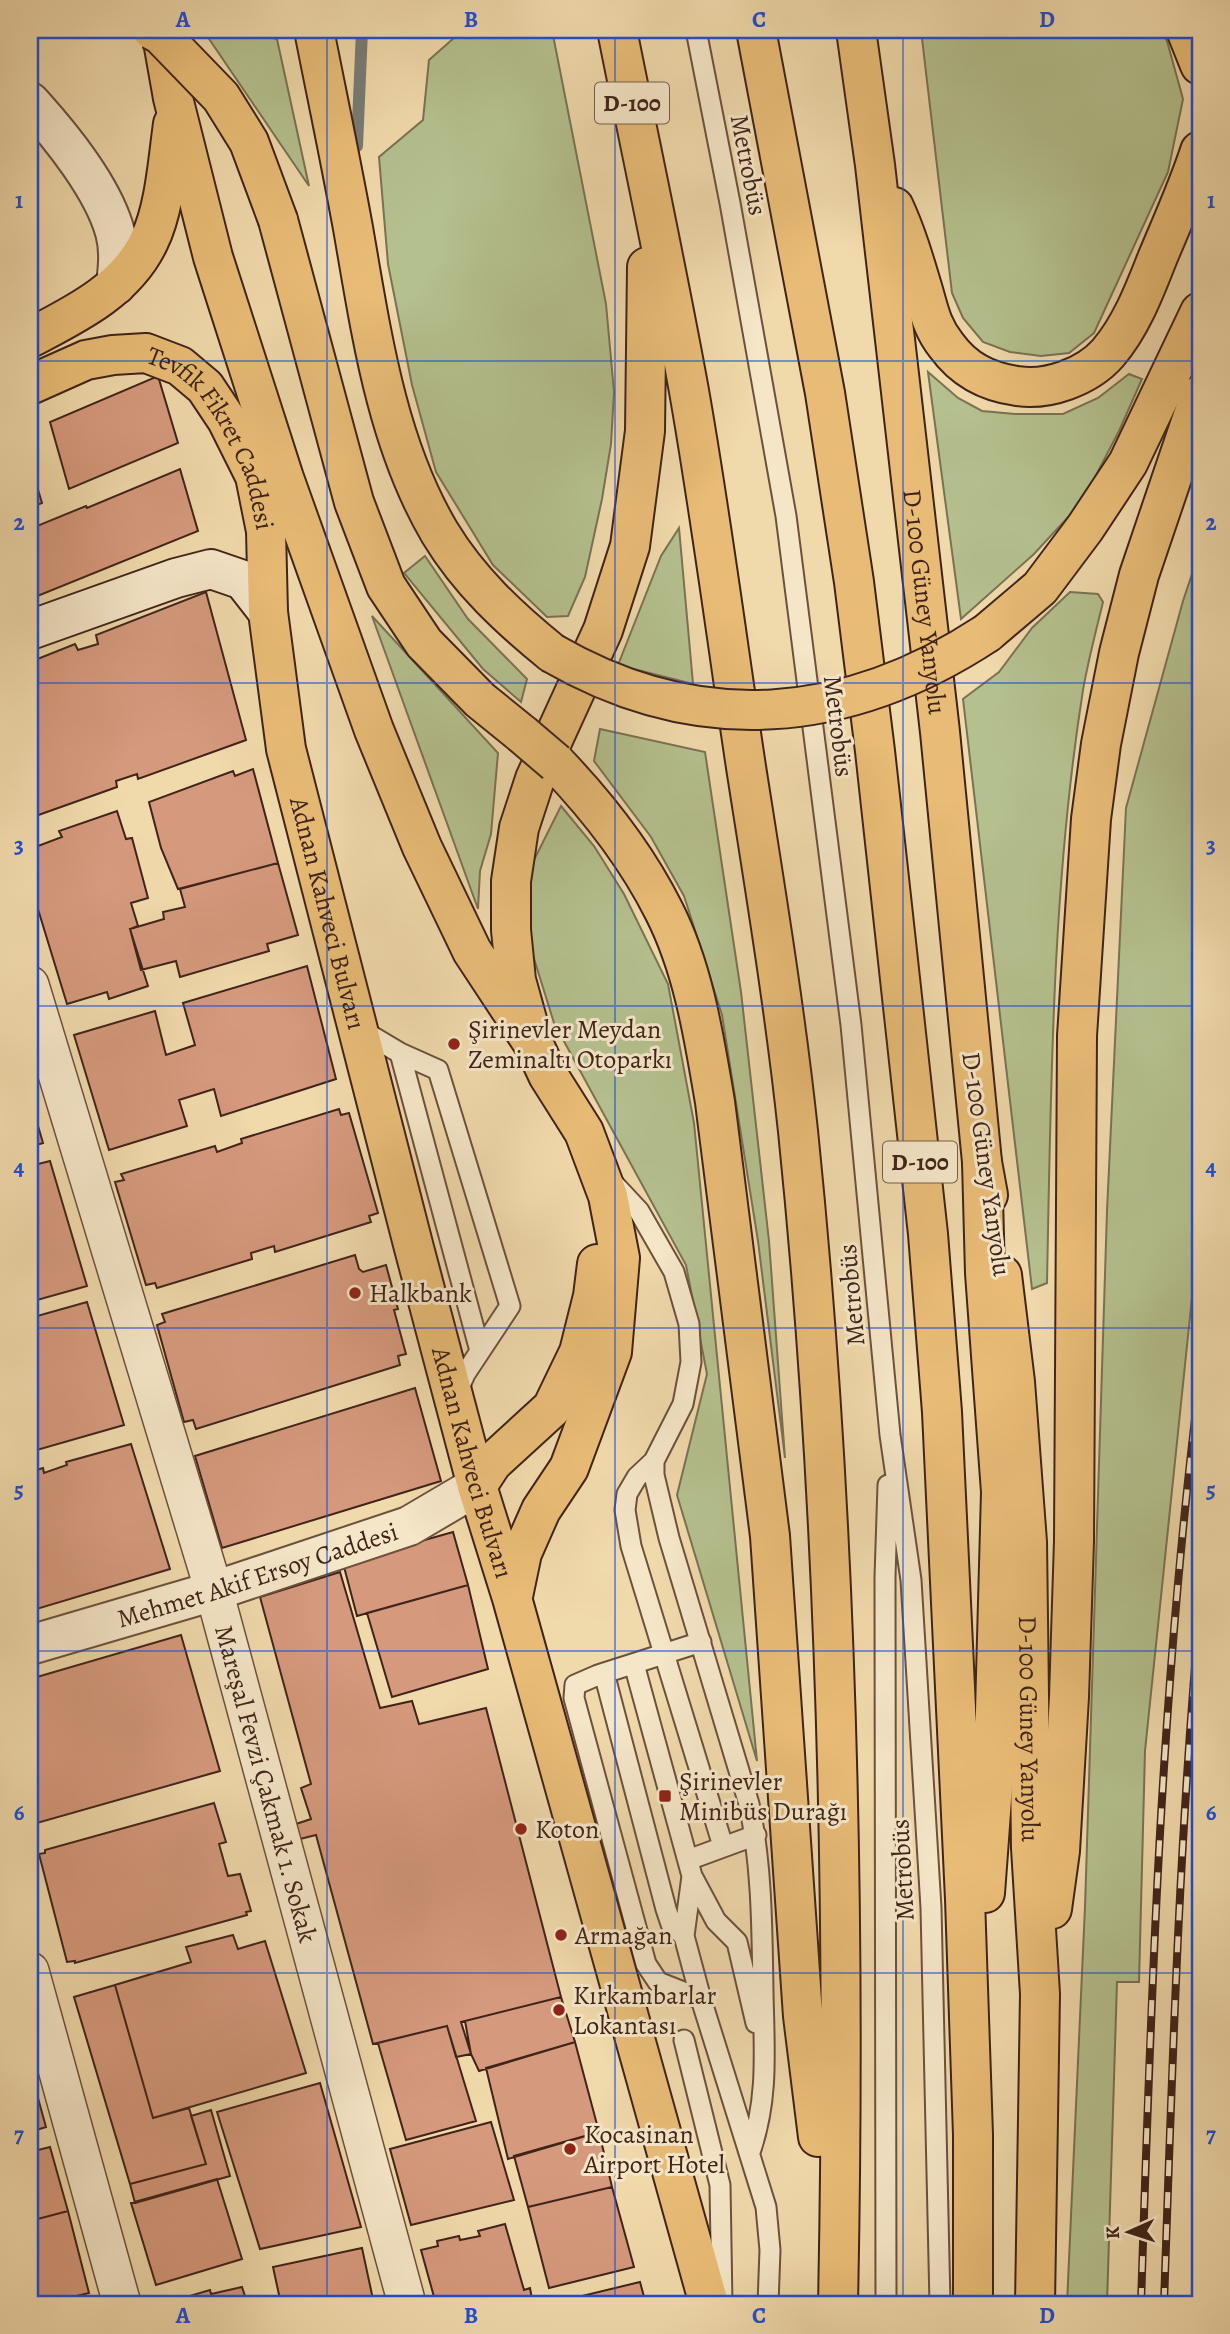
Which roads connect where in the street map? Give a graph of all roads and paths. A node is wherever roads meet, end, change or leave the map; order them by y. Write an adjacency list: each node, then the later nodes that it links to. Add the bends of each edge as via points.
1 (152, 30): 52 (main road, bridge, via 221,97 249,142 278,220 354,502 386,586 424,643 480,700 556,764 613,828 665,913 688,974 715,1102 770,1536 803,2016)
2 (161, 30): 10 (main road)
3 (314, 30): 16 (main road, bridge, via 371,328 397,437 424,502 470,576 510,619 552,653 606,682 650,696 722,709 796,708 888,686 954,655 1040,588 1107,496 1128,463)
4 (617, 30): 14 (main road, D-100)
5 (696, 30): 31 (lane, Metrobüs, via 786,516 851,1026)
6 (756, 30): 46 (main road, D-100, via 825,393 854,582 928,1234 942,1412)
7 (856, 30): 13 (main road, D-100 Güney Yanyolu)
8 (1186, 30): 9 (main road)
9 (1200, 65)
10 (173, 98): 15 (main road, via 164,190 150,240); 20 (main road, via 213,257)
11 (30, 102): 15 (street, via 56,131 104,206 119,256)
12 (1200, 151): 13 (main road, via 1135,311 1120,337 1106,355 1082,372 1055,385 1031,388 979,376 943,342 930,320 905,231)
13 (875, 165): 27 (main road, D-100 Güney Yanyolu, via 940,732)
14 (647, 177): 25 (main road, via 645,431 630,546 603,630 535,779 519,828 510,881 516,980); 52 (main road, D-100, via 689,393 798,1126 827,1536 839,1889)
15 (116, 285): 17 (main road, via 80,313)
16 (1200, 312)
17 (30, 338)
18 (30, 385): 21 (main road, Tevfik Fikret Caddesi, via 86,360 146,353 180,366 205,387 255,476 266,531)
19 (1200, 395): 47 (main road, via 1139,575 1101,744 1091,819 1077,1036 1069,1697 1060,1851)
20 (284, 478): 21 (main road); 25 (main road, via 370,718 422,847 472,951)
21 (268, 612): 22 (street, via 243,580 211,569); 24 (main road, Adnan Kahveci Bulvarı, via 286,749)
22 (30, 630)
23 (30, 985): 34 (street, Mareşal Fevzi Çakmak 1. Sokak)
24 (357, 1027): 26 (lane); 30 (main road, Adnan Kahveci Bulvarı)
25 (534, 1045): 28 (main road, via 584,1132)
26 (400, 1053): 29 (lane); 29 (lane, via 438,1070 510,1306)
27 (982, 1162): 46 (main road, via 1001,1492 987,1880); 47 (main road, D-100 Güney Yanyolu, via 1002,1275 1022,1461 1031,1848)
28 (602, 1181): 32 (lane, via 639,1210 674,1272 689,1324 691,1362 682,1404); 33 (main road, via 593,1296 579,1352 552,1408 492,1463); 35 (main road, via 620,1258 612,1352 569,1468 541,1510 522,1553)
29 (480, 1351): 30 (lane)
30 (455, 1402): 33 (main road, Adnan Kahveci Bulvarı)
31 (890, 1435): 58 (lane, Metrobüs, via 885,1577); 59 (lane, Metrobüs, via 911,1580 931,1908)
32 (654, 1461): 36 (lane, via 669,1538); 38 (lane, via 627,1493 625,1510)
33 (477, 1486): 34 (street, Mehmet Akif Ersoy Caddesi, via 410,1525); 35 (main road, Adnan Kahveci Bulvarı)
34 (214, 1591): 37 (street, Mehmet Akif Ersoy Caddesi); 54 (street, Mareşal Fevzi Çakmak 1. Sokak)
35 (512, 1598): 55 (main road, Adnan Kahveci Bulvarı)
36 (701, 1642): 38 (lane); 41 (lane)
37 (30, 1645)
38 (663, 1654): 39 (lane); 42 (lane)
39 (634, 1664): 40 (lane); 43 (lane)
40 (604, 1673): 44 (lane, via 666,1909 671,1924); 48 (lane, via 575,1685 574,1698 646,1964 658,1982)
41 (756, 1835): 42 (lane); 50 (lane)
42 (723, 1846): 43 (lane)
43 (690, 1868): 44 (lane); 50 (lane, via 716,1921 737,1942)
44 (684, 1936): 48 (lane)
45 (30, 1971): 53 (street)
46 (968, 1991): 60 (main road, D-100)
47 (1040, 1994): 61 (main road, D-100 Güney Yanyolu)
48 (701, 1998): 51 (lane)
49 (684, 2040): 56 (lane, via 720,2185)
50 (764, 2057): 51 (lane, via 761,2119)
51 (750, 2152): 57 (lane, via 766,2207)
52 (838, 2300)
53 (122, 2304)
54 (407, 2304)
55 (709, 2304)
56 (722, 2304)
57 (768, 2304)
58 (887, 2304)
59 (940, 2304)
60 (972, 2304)
61 (1035, 2304)

